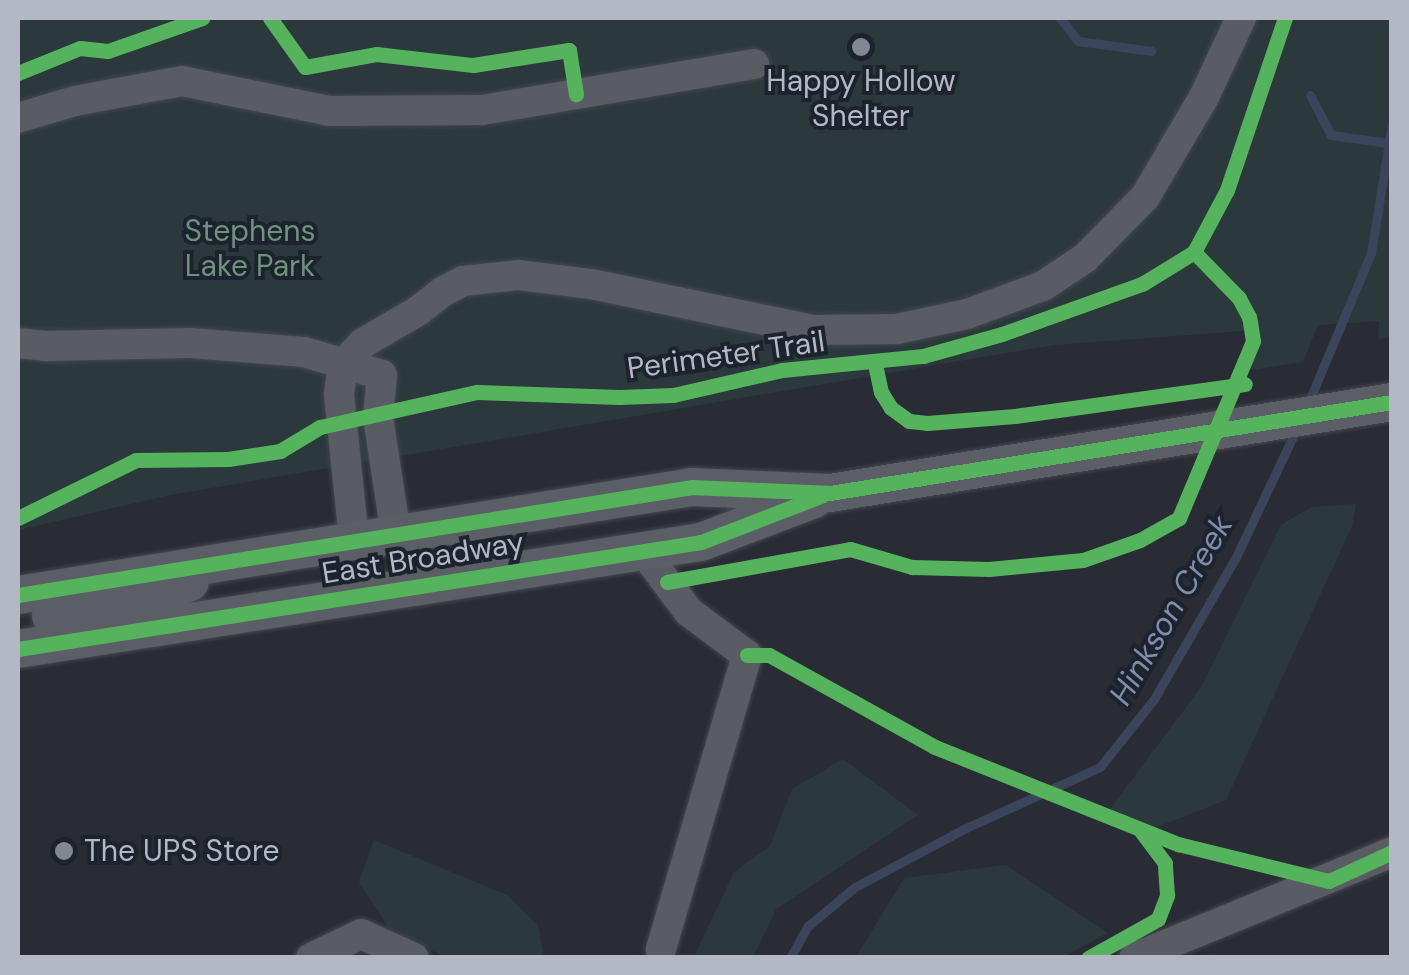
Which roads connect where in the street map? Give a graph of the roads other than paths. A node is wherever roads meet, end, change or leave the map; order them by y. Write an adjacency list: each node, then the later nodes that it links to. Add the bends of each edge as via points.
1 (1240, 18): 4 (street, via 1145,198 1085,258 1043,286 967,314 897,328 814,330 518,275 463,281)
2 (754, 64): 3 (street, via 482,110 329,111 182,81)
3 (18, 118)
4 (418, 311): 6 (street, via 362,342); 7 (street)
5 (18, 343): 6 (street, via 190,343 304,352)
6 (344, 364): 7 (street); 12 (street, via 339,394)
7 (382, 375): 11 (street, via 378,417)
8 (1392, 402): 10 (main road, East Broadway)
9 (692, 487): 10 (main road, East Broadway); 11 (main road, East Broadway); 15 (main road, via 636,526 405,563 388,570)
10 (830, 493): 13 (main road, East Broadway, via 701,542)
11 (396, 534): 12 (main road, East Broadway); 18 (main road, via 356,572 228,591)
12 (354, 540): 14 (main road, East Broadway)
13 (643, 552): 15 (main road, East Broadway); 21 (street, via 689,612 747,655)
14 (238, 560): 16 (main road, East Broadway); 17 (main road, via 145,602)
15 (384, 592): 18 (main road, East Broadway)
16 (18, 595)
17 (18, 621)
18 (152, 628): 19 (main road, East Broadway)
19 (18, 649)
20 (1392, 852): 24 (street)
21 (661, 950)
22 (311, 958): 23 (street, via 362,934)
23 (414, 958)
24 (1134, 958)

